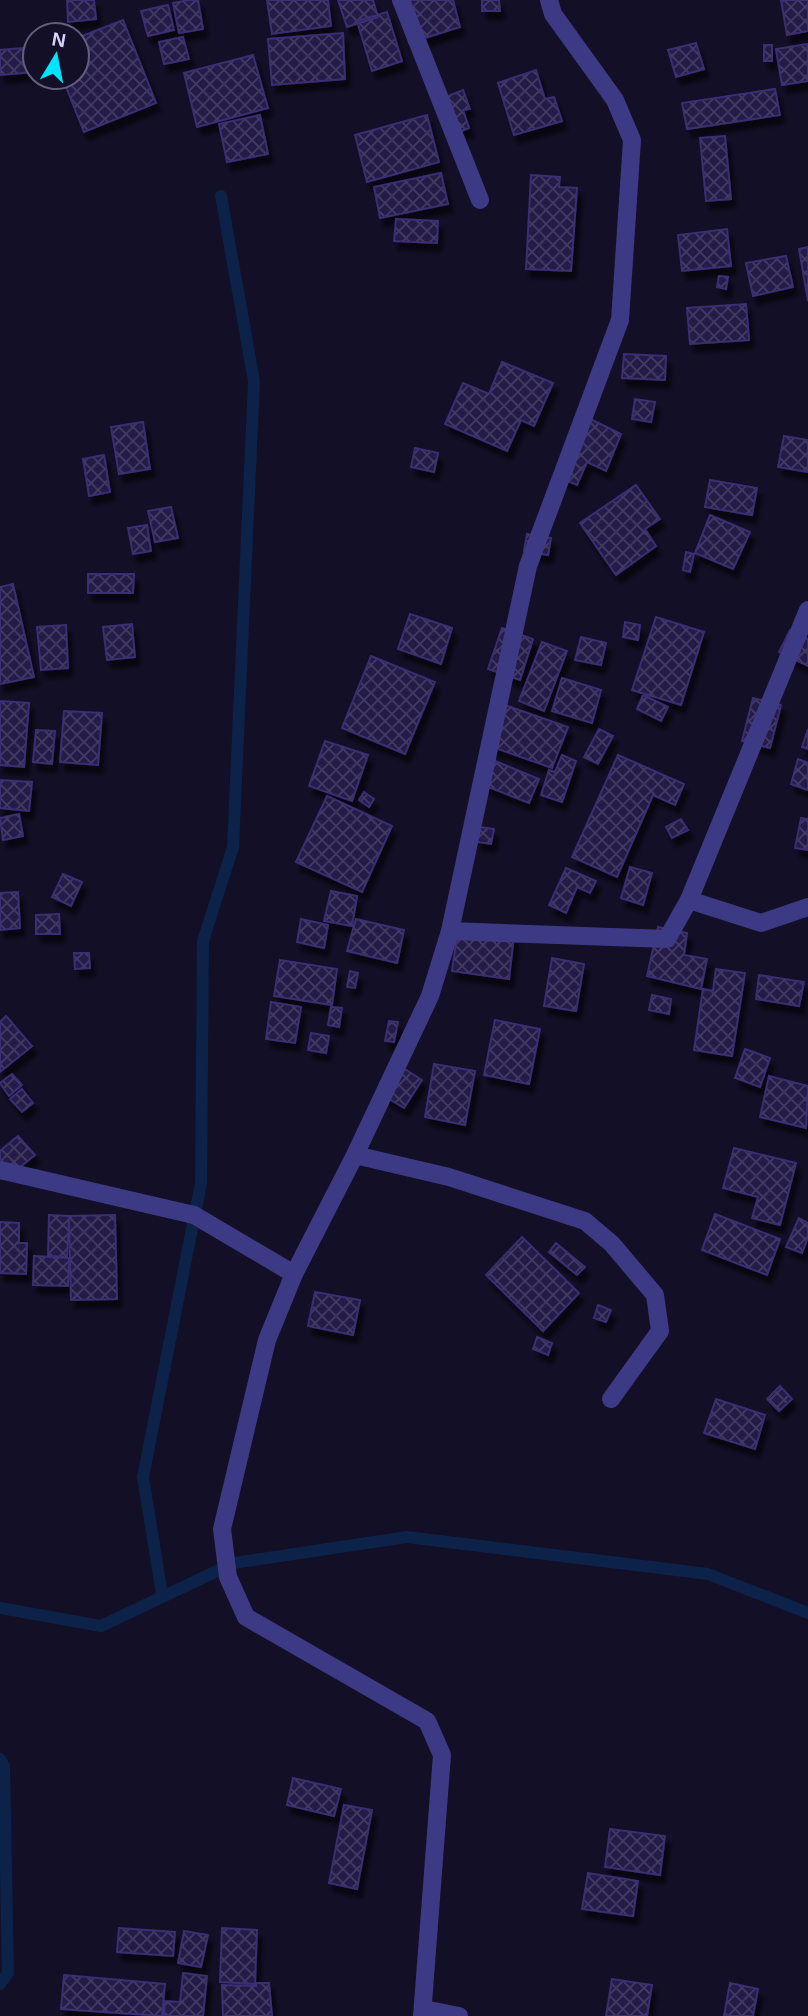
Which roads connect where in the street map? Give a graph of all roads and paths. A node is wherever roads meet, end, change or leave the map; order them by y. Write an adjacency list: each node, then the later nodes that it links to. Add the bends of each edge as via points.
1 (401, 0): 3 (street)
2 (549, 0): 7 (street, via 553,14 615,100 632,140 620,320 528,566)
3 (480, 200)
4 (808, 610): 5 (street)
5 (688, 900): 6 (street, via 761,923); 7 (street, via 667,939)
6 (808, 907)
7 (450, 931): 8 (street, via 430,996)
8 (355, 1155): 10 (street); 11 (street, via 449,1177 584,1221 612,1244 655,1294 660,1331)
9 (0, 1170): 10 (street, via 194,1215)
10 (293, 1274): 12 (street, via 267,1340 222,1529 228,1577 246,1617 427,1721 442,1755)
11 (611, 1399)
12 (423, 2013): 13 (street)
13 (459, 2016)

